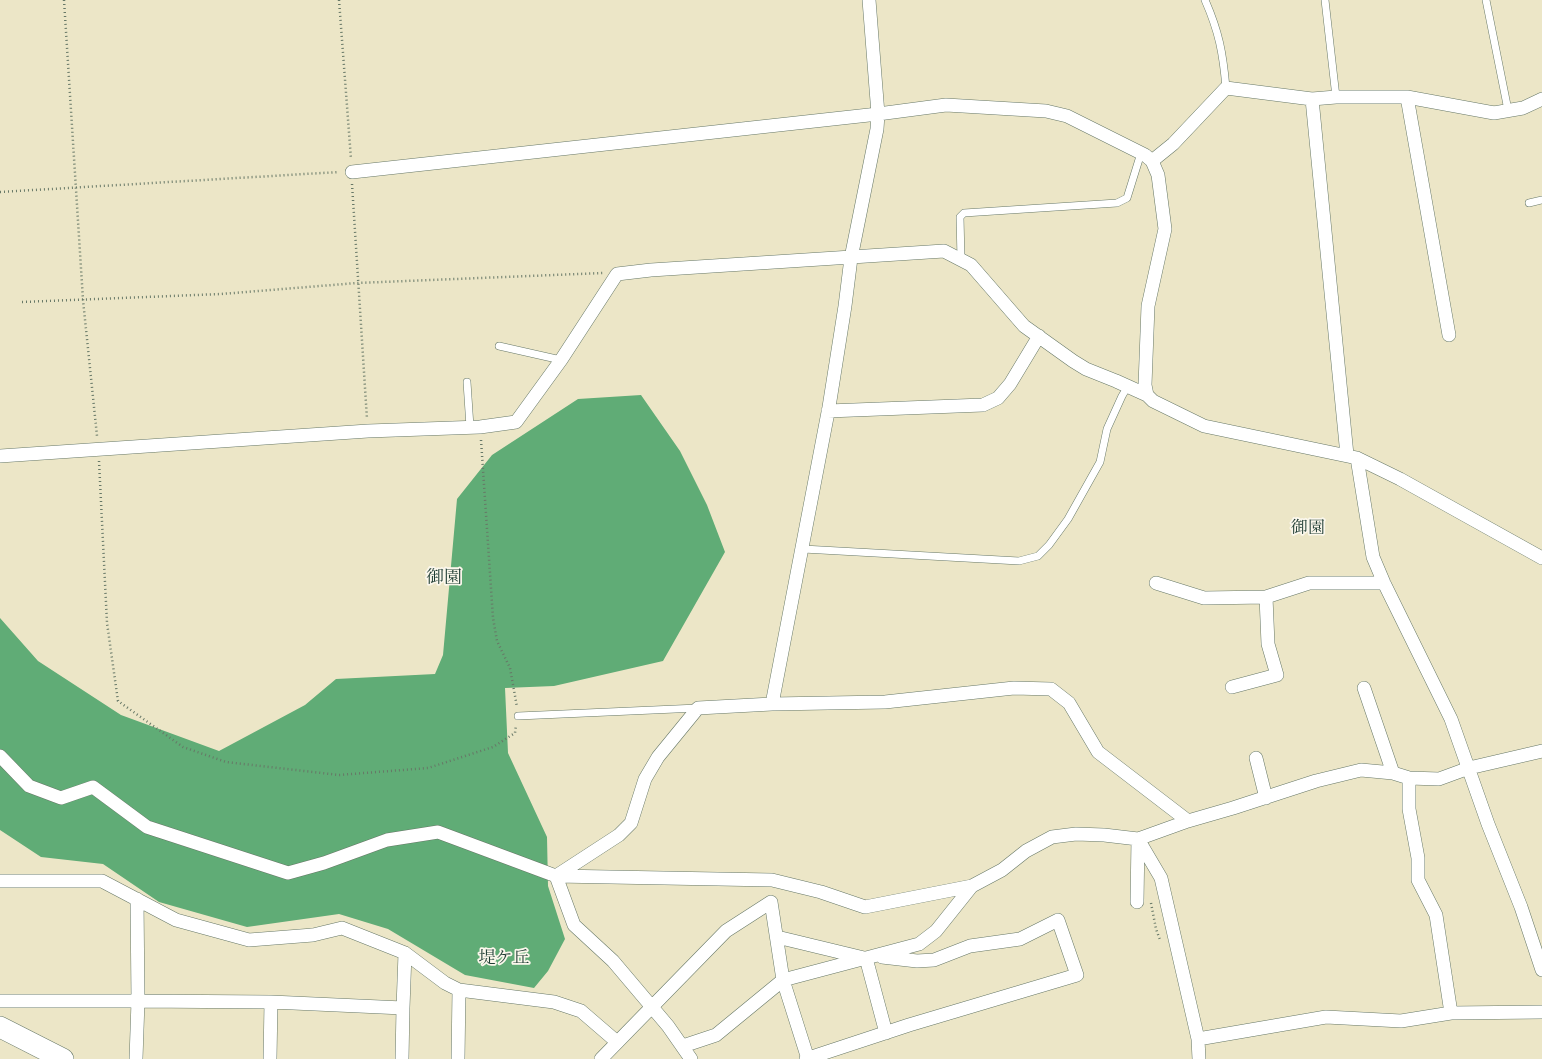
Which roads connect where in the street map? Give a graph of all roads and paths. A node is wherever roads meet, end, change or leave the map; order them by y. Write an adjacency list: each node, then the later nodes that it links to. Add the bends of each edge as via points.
1 (64, 0): 16 (path)
2 (339, 0): 15 (path)
3 (869, 0): 13 (street)
4 (1205, 0): 7 (lane, via 1223,52)
5 (1325, 0): 8 (lane)
6 (1486, 0): 12 (lane)
7 (1226, 88): 10 (street); 14 (street, via 1173,144)
8 (1336, 97): 9 (street); 10 (street)
9 (1408, 98): 12 (street, via 1494,113); 26 (street)
10 (1312, 99): 38 (street)
11 (1542, 99): 12 (street, via 1523,108)
12 (1508, 110)
13 (878, 114): 14 (street, via 946,105 1046,110 1067,116); 15 (street); 20 (street, via 871,165)
14 (1147, 157): 21 (lane, via 1127,198 1117,203 964,213 960,217); 32 (street, via 1158,175 1165,230 1148,306 1145,385)
15 (352, 172): 16 (path); 23 (path)
16 (76, 188): 17 (path); 24 (path)
17 (0, 192)
18 (1542, 200): 19 (lane)
19 (1529, 203)
20 (851, 258): 21 (street, via 944,250); 22 (street); 33 (street)
21 (961, 259): 27 (street, via 971,265 1024,326)
22 (617, 274): 23 (path); 29 (street)
23 (357, 283): 24 (path, via 221,294); 35 (path)
24 (84, 300): 25 (path); 36 (path)
25 (22, 302)
26 (1449, 335)
27 (1039, 336): 31 (street, via 1086,369); 33 (street, via 1010,384 998,398 983,405)
28 (499, 346): 29 (lane)
29 (561, 360): 34 (street, via 516,422)
30 (467, 382): 34 (lane)
31 (1128, 386): 32 (street); 39 (lane, via 1107,429 1100,462 1068,519 1038,556 1019,561)
32 (1147, 396): 38 (street, via 1204,426)
33 (828, 411): 39 (street)
34 (475, 427): 35 (street); 48 (path, via 493,618 497,640 510,668)
35 (368, 431): 36 (street)
36 (98, 449): 37 (street); 48 (path, via 107,623 118,701 183,747 226,762 339,775 428,768 493,747 515,733)
37 (0, 456)
38 (1352, 457): 40 (street, via 1400,479); 41 (street, via 1373,557)
39 (802, 549): 46 (street)
40 (1542, 558)
41 (1384, 583): 43 (street, via 1309,583); 52 (street, via 1451,719)
42 (1156, 584): 43 (street, via 1204,598)
43 (1266, 597): 44 (street, via 1268,644 1277,675)
44 (1232, 687)
45 (1364, 688): 53 (street)
46 (772, 704): 47 (street); 56 (street, via 885,702 1014,688 1050,689 1069,703 1098,752)
47 (698, 708): 48 (lane); 58 (street, via 658,757 645,779 631,823 619,835)
48 (518, 716)
49 (1542, 752): 52 (street)
50 (0, 756): 58 (street, via 29,786 61,798 93,788 147,827 288,873 324,864 387,840 438,832)
51 (1256, 758): 55 (street)
52 (1469, 768): 54 (street, via 1439,779); 68 (street)
53 (1393, 773): 54 (street); 55 (street, via 1361,770 1316,781)
54 (1409, 778): 77 (street, via 1409,809 1418,858 1418,880 1436,915)
55 (1266, 798): 56 (street)
56 (1188, 821): 57 (street)
57 (1138, 839): 61 (street, via 1104,834 1052,837 1026,851 1002,870); 64 (street); 80 (street, via 1161,878)
58 (556, 876): 59 (street); 74 (street, via 574,925 613,961)
59 (772, 880): 61 (street, via 821,892 865,907); 63 (street)
60 (0, 881): 62 (street, via 102,880)
61 (972, 886): 67 (street, via 936,931 919,944)
62 (137, 899): 66 (street, via 176,920 249,940 313,935 342,928); 72 (street)
63 (771, 902): 65 (street); 74 (street, via 726,931)
64 (1138, 902)
65 (778, 937): 67 (street); 69 (street)
66 (405, 953): 70 (street, via 445,983); 75 (street)
67 (871, 957): 69 (street); 79 (street); 79 (street, via 934,960 970,946 1020,939 1058,920 1077,975)
68 (1542, 970)
69 (783, 980): 82 (street, via 716,1035); 90 (street)
70 (459, 990): 81 (street, via 554,1002 581,1011); 87 (street)
71 (0, 1001): 72 (street)
72 (138, 1001): 73 (street); 84 (street)
73 (271, 1002): 75 (street); 85 (street)
74 (651, 1005): 81 (street); 82 (street)
75 (403, 1008): 86 (street)
76 (1542, 1012): 77 (street)
77 (1452, 1013): 80 (street, via 1401,1021 1326,1017)
78 (0, 1027): 83 (main road)
79 (886, 1033): 90 (street)
80 (1198, 1039): 91 (street)
81 (617, 1042): 88 (street)
82 (683, 1046): 89 (street)
83 (63, 1059)
84 (136, 1059)
85 (270, 1059)
86 (402, 1059)
87 (458, 1059)
88 (601, 1059)
89 (691, 1059)
90 (807, 1059)
91 (1199, 1059)

